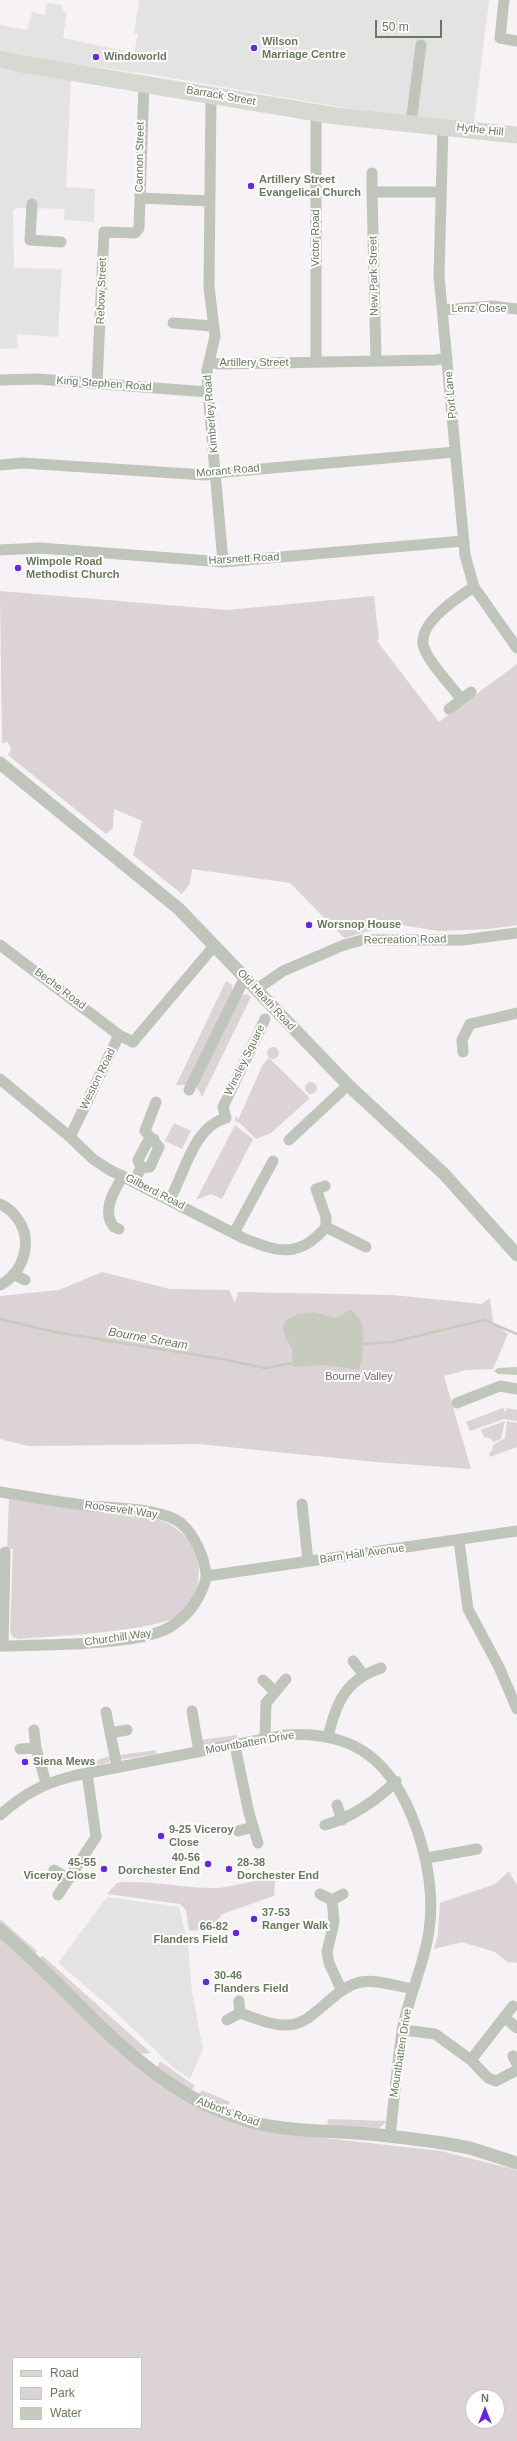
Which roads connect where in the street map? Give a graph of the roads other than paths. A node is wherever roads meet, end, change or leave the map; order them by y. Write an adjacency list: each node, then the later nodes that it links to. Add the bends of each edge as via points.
1 (504, 0): 2 (street, via 500,38)
2 (517, 41)
3 (421, 45): 8 (street)
4 (0, 59): 5 (main road, Barrack Street)
5 (144, 83): 6 (main road, Barrack Street); 14 (street, Cannon Street)
6 (211, 95): 7 (main road, Barrack Street); 15 (street, Artillery Street)
7 (316, 113): 8 (main road, Barrack Street); 26 (street, Victor Road)
8 (411, 123): 9 (main road, Barrack Street)
9 (443, 126): 10 (main road, Hythe Hill); 13 (street, Port Lane)
10 (517, 134)
11 (372, 173): 12 (street, New Park Street)
12 (372, 192): 13 (street); 24 (street, New Park Street)
13 (439, 192): 20 (street, Port Lane, via 439,276)
14 (140, 198): 15 (street); 17 (street, Cannon Street)
15 (209, 201): 22 (street, Artillery Street, via 210,300)
16 (32, 204): 18 (street, via 30,240)
17 (138, 232): 28 (street, Rebow Street, via 104,232)
18 (61, 242)
19 (517, 309): 20 (street, Lenz Close, via 493,306)
20 (442, 310): 23 (street, Port Lane)
21 (173, 323): 22 (street)
22 (214, 326): 25 (street, Artillery Street, via 215,343)
23 (447, 358): 24 (street, Artillery Street); 30 (street, Port Lane)
24 (376, 361): 26 (street, Artillery Street)
25 (209, 362): 26 (street, Artillery Street); 29 (street, Kimberley Road)
26 (316, 362)
27 (0, 380): 28 (street, King Stephen Road, via 37,379)
28 (97, 384): 29 (street, King Stephen Road)
29 (208, 392): 32 (street, Kimberley Road)
30 (455, 452): 32 (street, Morant Road); 33 (street, Port Lane)
31 (0, 465): 32 (street, Morant Road, via 23,463 205,475)
32 (216, 473): 35 (street, Kimberley Road)
33 (463, 541): 35 (street, Harsnett Road); 36 (street, Port Lane, via 468,571)
34 (0, 550): 35 (street, Harsnett Road, via 40,548)
35 (223, 562)
36 (474, 587): 37 (street, Port Lane); 39 (street, via 432,621 425,630 423,639 427,654)
37 (517, 648)
38 (471, 692): 39 (street)
39 (461, 699): 40 (street)
40 (449, 709)
41 (0, 763): 44 (street, Old Heath Road, via 179,909)
42 (517, 933): 46 (street, Recreation Road, via 463,940 362,940 283,971)
43 (0, 945): 49 (street, Beche Road)
44 (215, 945): 45 (street, Old Heath Road); 49 (street, Weston Road, via 133,1042)
45 (245, 977): 46 (street, Old Heath Road); 53 (street)
46 (256, 989): 52 (street, Old Heath Road)
47 (517, 1013): 50 (street, via 470,1024 462,1040)
48 (265, 1019): 61 (street, Winsley Square, via 223,1107 226,1118 209,1126 201,1136)
49 (119, 1034): 55 (street, Weston Road)
50 (463, 1052)
51 (0, 1080): 55 (street, Gilberd Road)
52 (348, 1085): 56 (street); 67 (street, Old Heath Road, via 444,1174)
53 (189, 1090)
54 (156, 1102): 59 (street, via 145,1132 159,1147 150,1167 141,1168)
55 (70, 1137): 58 (street, Gilberd Road, via 93,1159)
56 (289, 1140)
57 (272, 1161): 65 (street)
58 (123, 1176): 59 (street, Gilberd Road); 64 (street, via 110,1200 108,1216 114,1227)
59 (134, 1181): 61 (street, Gilberd Road)
60 (325, 1186): 63 (street, via 316,1189 326,1217)
61 (170, 1199): 65 (street, Gilberd Road)
62 (0, 1204): 68 (street, via 16,1217 22,1226 26,1243 20,1265 20,1278)
63 (326, 1227): 65 (street, Gilberd Road, via 308,1245 293,1249 264,1246); 66 (street)
64 (119, 1230)
65 (234, 1233)
66 (366, 1247)
67 (517, 1255)
68 (0, 1285)
69 (517, 1389): 70 (street, via 500,1386)
70 (457, 1403)
71 (0, 1492): 78 (street, Roosevelt Way, via 162,1515 177,1521 193,1537)
72 (302, 1504): 76 (street)
73 (517, 1531): 74 (street, Barn Hall Avenue)
74 (459, 1541): 76 (street, Barn Hall Avenue); 86 (street, via 468,1609 499,1667)
75 (5, 1552): 77 (street)
76 (308, 1561): 78 (street, Barn Hall Avenue)
77 (2, 1566): 79 (street)
78 (207, 1576): 79 (street, Churchill Way, via 191,1610 170,1628 126,1638 60,1645)
79 (1, 1646)
80 (353, 1661): 82 (street)
81 (381, 1668): 82 (street)
82 (363, 1674): 92 (street, via 342,1695 333,1714)
83 (286, 1679): 85 (street)
84 (263, 1680): 85 (street)
85 (274, 1691): 93 (street, via 266,1703)
86 (517, 1709)
87 (192, 1710): 97 (street)
88 (106, 1712): 91 (street)
89 (34, 1730): 95 (street)
90 (127, 1730): 91 (street)
91 (110, 1733): 98 (street)
92 (328, 1737): 93 (street, Mountbatten Drive, via 305,1734); 100 (street, Mountbatten Drive, via 358,1748)
93 (265, 1739): 94 (street, Mountbatten Drive)
94 (235, 1746): 97 (street, Mountbatten Drive); 106 (street)
95 (36, 1748): 96 (street); 101 (street)
96 (20, 1749)
97 (199, 1752): 98 (street, Mountbatten Drive)
98 (117, 1767): 99 (street, Mountbatten Drive)
99 (87, 1773): 101 (street, Mountbatten Drive); 112 (street, via 96,1834)
100 (396, 1781): 104 (street, via 387,1790); 110 (street, Mountbatten Drive, via 408,1805)
101 (46, 1783): 103 (street, Mountbatten Drive, via 16,1801)
102 (337, 1805): 104 (street)
103 (0, 1816)
104 (342, 1820): 105 (street)
105 (325, 1825)
106 (253, 1827): 107 (street); 108 (street)
107 (238, 1831)
108 (258, 1843)
109 (477, 1849): 110 (street, via 463,1855)
110 (427, 1858): 119 (street, Mountbatten Drive, via 430,1881 429,1930 423,1963)
111 (54, 1870): 112 (street)
112 (69, 1879): 113 (street)
113 (58, 1894)
114 (320, 1894): 116 (street)
115 (343, 1894): 116 (street)
116 (332, 1900): 118 (street, via 334,1922 327,1952 329,1963)
117 (0, 1930): 129 (street, Abbot's Road, via 34,1958 76,2003 134,2058 185,2095 215,2109 259,2124)
118 (341, 1989): 119 (street, via 362,1982); 122 (street, via 311,2015 288,2025 274,2024)
119 (413, 1989): 126 (street, Mountbatten Drive)
120 (239, 2001): 122 (street)
121 (513, 2006): 123 (street)
122 (240, 2014): 124 (street)
123 (504, 2017): 125 (street); 127 (street)
124 (227, 2020)
125 (517, 2028)
126 (403, 2030): 127 (street, via 435,2034); 129 (street, Mountbatten Drive)
127 (471, 2060): 128 (street, via 488,2078 496,2081)
128 (517, 2070)
129 (390, 2136): 130 (street, Abbot's Road, via 470,2148)
130 (517, 2163)

